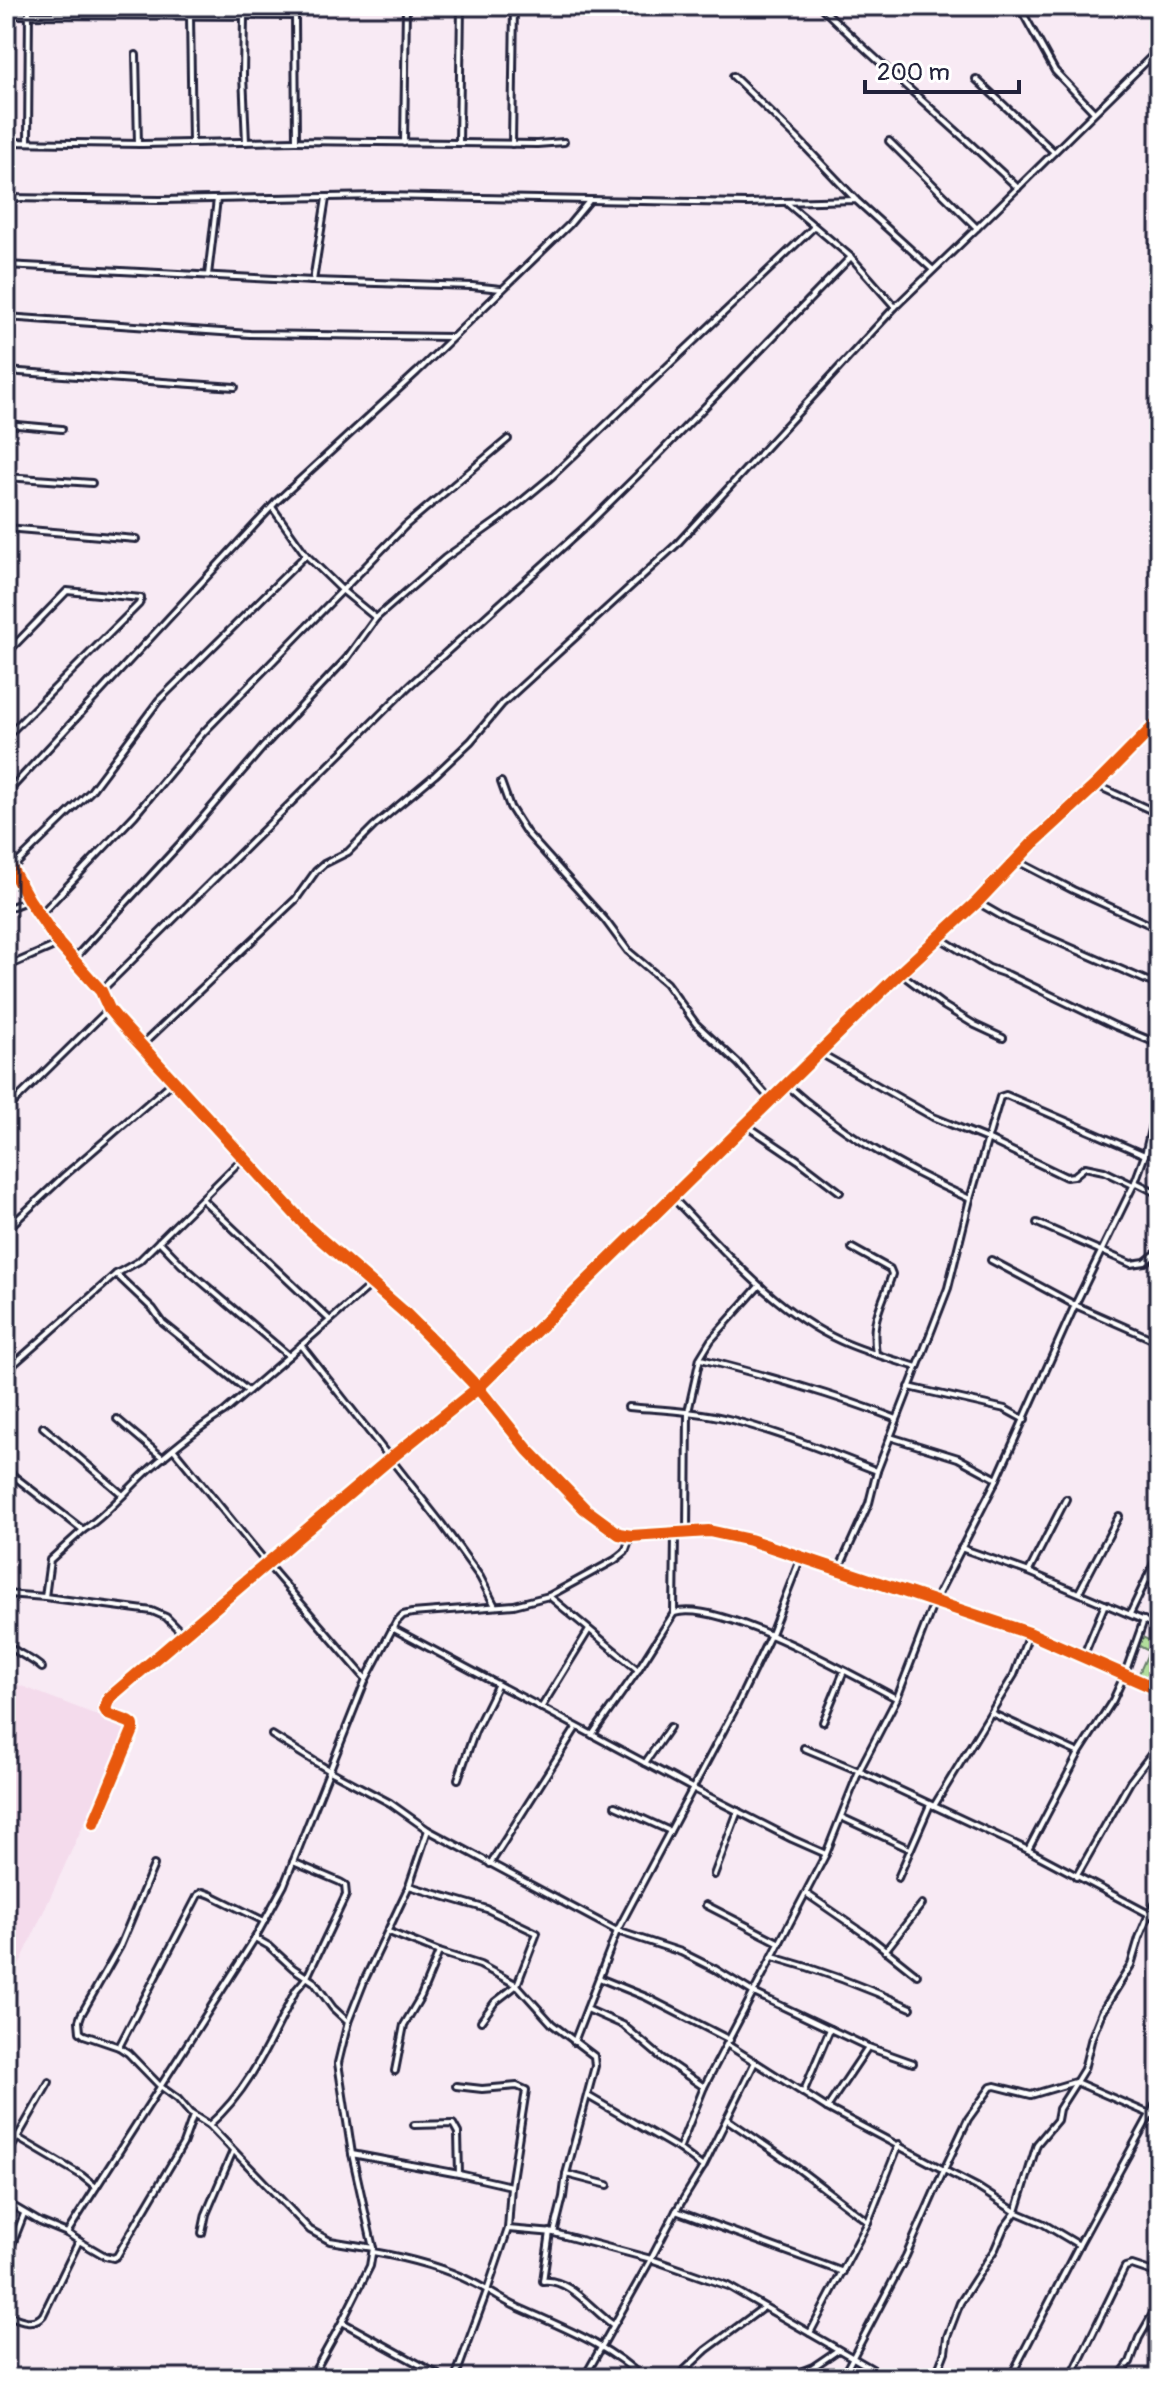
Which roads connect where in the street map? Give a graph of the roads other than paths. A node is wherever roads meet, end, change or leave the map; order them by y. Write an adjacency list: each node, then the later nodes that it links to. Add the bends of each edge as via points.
1 (29, 6): 9 (street)
2 (138, 6): 11 (street)
3 (296, 6): 14 (street)
4 (406, 6): 27 (street)
5 (461, 6): 28 (street)
6 (514, 6): 30 (street)
7 (820, 6): 32 (street)
8 (1019, 6): 19 (street, via 1055,71)
9 (29, 14): 10 (street); 11 (street); 23 (street)
10 (6, 15)
11 (138, 15): 12 (street)
12 (190, 16): 13 (street); 26 (street)
13 (244, 16): 14 (street); 24 (street)
14 (295, 16): 20 (street)
15 (1159, 49): 19 (street)
16 (136, 55): 29 (street)
17 (733, 76): 36 (street)
18 (976, 79): 31 (street)
19 (1094, 112): 31 (street)
20 (296, 141): 24 (street); 27 (street)
21 (889, 141): 40 (street)
22 (6, 142): 23 (street)
23 (28, 142): 29 (street)
24 (246, 142): 26 (street)
25 (564, 142): 30 (street)
26 (192, 143): 29 (street)
27 (404, 143): 28 (street)
28 (459, 143): 30 (street)
29 (138, 144)
30 (512, 144)
31 (1054, 152): 32 (street)
32 (1018, 188): 40 (street)
33 (6, 198): 35 (street)
34 (326, 198): 35 (street); 37 (street); 46 (street)
35 (217, 199): 45 (street)
36 (856, 200): 38 (street); 44 (street)
37 (589, 201): 38 (street); 47 (street)
38 (786, 202): 39 (street)
39 (814, 227): 41 (street); 63 (street, via 551,477)
40 (977, 228): 44 (street)
41 (851, 257): 48 (street); 87 (street, via 585,527 409,686)
42 (6, 265): 46 (street)
43 (109, 270): 45 (street)
44 (932, 270): 48 (street)
45 (208, 275): 46 (street)
46 (313, 281): 47 (street)
47 (501, 289): 50 (street)
48 (895, 307): 91 (street, via 676,545 502,704 435,775 348,852 316,871 296,899)
49 (6, 317): 50 (street, via 250,334)
50 (452, 337): 58 (street)
51 (6, 371): 52 (street)
52 (235, 387)
53 (6, 424): 54 (street)
54 (62, 429)
55 (508, 439): 62 (street, via 406,525)
56 (6, 477): 57 (street)
57 (92, 483)
58 (272, 507): 61 (street); 71 (street)
59 (6, 528): 60 (street)
60 (136, 539)
61 (306, 555): 62 (street); 75 (street, via 159,700 91,791)
62 (343, 591): 63 (street); 79 (street, via 203,733 135,815)
63 (376, 618): 83 (street, via 347,658)
64 (6, 654): 67 (street, via 67,591 141,598)
65 (1159, 721): 66 (street)
66 (1153, 727): 68 (street); 70 (street)
67 (6, 737)
68 (1159, 738)
69 (501, 782): 96 (street, via 526,832 628,951 666,983 696,1024)
70 (1096, 785): 72 (street); 74 (street)
71 (6, 794)
72 (1159, 814)
73 (6, 859): 75 (street)
74 (1016, 860): 77 (street); 80 (street)
75 (12, 868): 76 (street)
76 (29, 900): 78 (street); 79 (street)
77 (977, 902): 81 (street); 86 (street)
78 (6, 909)
79 (40, 915): 82 (street)
80 (1159, 929)
81 (938, 937): 85 (street); 90 (street, via 989,968)
82 (59, 944): 83 (street); 84 (street)
83 (72, 961): 87 (street)
84 (6, 967)
85 (900, 973): 89 (street, via 944,1006); 92 (street)
86 (1159, 986)
87 (101, 991): 88 (street)
88 (109, 1009): 91 (street); 97 (street)
89 (1003, 1038)
90 (1159, 1044)
91 (142, 1045): 93 (street)
92 (820, 1053): 94 (street); 99 (street, via 933,1117)
93 (175, 1080): 101 (street); 109 (street)
94 (787, 1085): 96 (street); 107 (street, via 901,1166)
95 (1159, 1094): 100 (street)
96 (771, 1100): 98 (street)
97 (6, 1110)
98 (746, 1125): 103 (street); 105 (street)
99 (987, 1139): 100 (street, via 1000,1097 1006,1095); 102 (street, via 1066,1177 1085,1167); 107 (street)
100 (1145, 1155): 102 (street)
101 (243, 1158): 106 (street); 116 (street, via 307,1227)
102 (1134, 1183): 104 (street); 112 (street)
103 (840, 1192)
104 (1159, 1194)
105 (672, 1197): 117 (street); 128 (street)
106 (202, 1199): 110 (street); 119 (street)
107 (970, 1199): 125 (street, via 948,1288)
108 (1037, 1223): 112 (street)
109 (6, 1230)
110 (159, 1241): 115 (street); 123 (street)
111 (852, 1248): 122 (street, via 892,1274 874,1321)
112 (1101, 1251): 113 (street, via 1131,1264 1145,1262); 118 (street)
113 (1159, 1251)
114 (991, 1260): 118 (street)
115 (116, 1274): 126 (street); 129 (street, via 163,1323)
116 (372, 1284): 119 (street); 128 (street)
117 (759, 1286): 122 (street, via 812,1325); 124 (street)
118 (1075, 1305): 120 (street); 134 (street)
119 (330, 1320): 121 (street)
120 (1159, 1342)
121 (301, 1345): 123 (street); 139 (street)
122 (876, 1354): 125 (street)
123 (289, 1356): 129 (street)
124 (700, 1358): 131 (street); 133 (street)
125 (917, 1367): 127 (street)
126 (6, 1371)
127 (909, 1387): 133 (street); 134 (street, via 1005,1409)
128 (478, 1388): 139 (street); 149 (street, via 585,1509 619,1534)
129 (248, 1391): 137 (street)
130 (628, 1407): 131 (street)
131 (688, 1412): 141 (street, via 730,1420); 147 (street)
132 (117, 1419): 138 (street)
133 (897, 1419): 136 (street)
134 (1025, 1420): 142 (street)
135 (43, 1427): 143 (street)
136 (890, 1437): 141 (street); 142 (street, via 958,1458)
137 (174, 1450): 138 (street); 153 (street)
138 (163, 1458): 143 (street)
139 (391, 1458): 153 (street); 164 (street, via 480,1577)
140 (6, 1470): 146 (street)
141 (877, 1471): 154 (street, via 869,1503)
142 (997, 1479): 150 (street)
143 (123, 1495): 146 (street)
144 (1066, 1499): 155 (street)
145 (1119, 1516): 158 (street)
146 (83, 1530): 161 (street, via 50,1560)
147 (687, 1532): 148 (street); 152 (street, via 709,1531)
148 (675, 1533): 149 (street); 165 (street)
149 (631, 1536): 160 (street, via 615,1560)
150 (961, 1548): 155 (street); 162 (street)
151 (1159, 1553): 156 (street)
152 (801, 1557): 154 (street); 172 (street)
153 (268, 1565): 173 (street); 180 (street)
154 (839, 1569): 162 (street)
155 (1029, 1572): 158 (street)
156 (1147, 1578): 157 (street); 166 (street)
157 (1159, 1584)
158 (1079, 1593): 163 (street)
159 (6, 1594): 161 (street)
160 (549, 1596): 164 (street); 170 (street)
161 (45, 1597): 173 (street, via 152,1611)
162 (934, 1602): 171 (street); 183 (street)
163 (1106, 1604): 166 (street); 175 (street)
164 (495, 1606): 169 (street, via 412,1613)
165 (674, 1613): 172 (street, via 698,1612); 177 (street)
166 (1130, 1614): 167 (street)
167 (1144, 1620): 168 (street); 179 (street)
168 (1159, 1627)
169 (392, 1628): 180 (street); 181 (street)
170 (589, 1630): 177 (street); 184 (street)
171 (1029, 1633): 175 (street); 185 (street, via 1014,1675)
172 (771, 1634): 178 (street); 198 (street)
173 (185, 1636): 203 (street, via 106,1704 108,1714 129,1722 133,1730)
174 (6, 1643): 176 (street)
175 (1083, 1657): 179 (street)
176 (42, 1668)
177 (638, 1670): 190 (street)
178 (844, 1671): 183 (street); 186 (street)
179 (1124, 1676): 182 (street); 193 (street)
180 (366, 1679): 195 (street)
181 (497, 1686): 184 (street); 197 (street)
182 (1159, 1690)
183 (897, 1698): 196 (street)
184 (541, 1708): 187 (street)
185 (991, 1713): 193 (street); 200 (street)
186 (823, 1722)
187 (577, 1727): 190 (street); 210 (street)
188 (670, 1727): 194 (street)
189 (272, 1735): 195 (street)
190 (592, 1735): 194 (street)
191 (1159, 1744): 213 (street, via 1130,1782)
192 (804, 1748): 196 (street)
193 (1079, 1753): 207 (street)
194 (645, 1763): 198 (street)
195 (330, 1771): 204 (street); 209 (street)
196 (859, 1771): 200 (street); 202 (street)
197 (458, 1779)
198 (692, 1788): 201 (street); 205 (street)
199 (615, 1806): 205 (street)
200 (932, 1806): 206 (street); 207 (street)
201 (738, 1811): 208 (street); 212 (street)
202 (841, 1817): 206 (street); 208 (street)
203 (94, 1823)
204 (428, 1830): 210 (street); 215 (street)
205 (670, 1831): 223 (street)
206 (910, 1849): 214 (street)
207 (1028, 1850): 213 (street)
208 (826, 1854): 216 (street)
209 (293, 1862): 222 (street); 231 (street, via 346,1889)
210 (490, 1864): 223 (street)
211 (154, 1865): 242 (street, via 120,1946 79,2021 84,2035)
212 (714, 1875)
213 (1076, 1877): 220 (street)
214 (898, 1878)
215 (409, 1886): 224 (street); 233 (street, via 487,1909 534,1930 536,1939)
216 (807, 1894): 226 (street); 227 (street)
217 (1159, 1898): 220 (street)
218 (922, 1904): 227 (street)
219 (706, 1905): 226 (street)
220 (1149, 1914): 221 (street); 248 (street, via 1131,1965 1102,2012)
221 (1159, 1919)
222 (264, 1921): 225 (street); 242 (street, via 211,1895 198,1895)
223 (617, 1931): 232 (street); 234 (street, via 681,1952)
224 (389, 1932): 228 (street); 238 (street)
225 (255, 1938): 231 (street); 249 (street)
226 (780, 1943): 229 (street)
227 (885, 1951): 230 (street)
228 (439, 1952): 233 (street, via 480,1965); 246 (street, via 404,2025)
229 (773, 1957): 234 (street); 235 (street, via 857,1983)
230 (917, 1975)
231 (307, 1977): 238 (street); 260 (street, via 247,2081)
232 (599, 1978): 236 (street); 241 (street, via 657,2002)
233 (517, 1985): 237 (street); 240 (street)
234 (754, 1993): 239 (street); 241 (street)
235 (911, 2008)
236 (587, 2009): 240 (street); 251 (street, via 623,2025)
237 (481, 2021)
238 (348, 2022): 266 (street, via 338,2063)
239 (830, 2029): 243 (street); 252 (street)
240 (574, 2042): 253 (street, via 596,2061)
241 (729, 2043): 244 (street); 251 (street)
242 (119, 2047): 249 (street)
243 (868, 2047): 245 (street); 255 (street)
244 (755, 2062): 252 (street); 259 (street)
245 (913, 2063)
246 (395, 2071)
247 (49, 2082): 262 (street)
248 (1076, 2082): 256 (street); 269 (street, via 1031,2095 991,2087 968,2119); 277 (street, via 1057,2120 1037,2144)
249 (160, 2086): 257 (street); 274 (street)
250 (456, 2086): 273 (street, via 526,2090)
251 (704, 2087): 264 (street)
252 (803, 2093): 255 (street)
253 (588, 2096): 264 (street); 271 (street)
254 (1159, 2098): 256 (street)
255 (827, 2108): 263 (street)
256 (1151, 2114): 258 (street); 285 (street)
257 (193, 2116): 260 (street); 284 (street, via 183,2144 117,2256 109,2258)
258 (1159, 2118)
259 (728, 2119): 268 (street); 279 (street)
260 (209, 2125): 265 (street)
261 (414, 2125): 270 (street, via 453,2124)
262 (18, 2138): 267 (street); 274 (street)
263 (899, 2144): 269 (street); 279 (street)
264 (679, 2149): 268 (street)
265 (233, 2151): 282 (street); 286 (street, via 319,2237)
266 (352, 2154): 270 (street); 286 (street)
267 (6, 2157)
268 (703, 2167): 276 (street)
269 (944, 2170): 277 (street); 300 (street)
270 (459, 2174): 273 (street)
271 (566, 2174): 272 (street); 283 (street)
272 (608, 2185)
273 (511, 2186): 280 (street)
274 (96, 2187): 281 (street)
275 (6, 2202): 278 (street)
276 (676, 2211): 287 (street); 289 (street)
277 (1016, 2212): 285 (street); 310 (street, via 960,2303)
278 (24, 2213): 281 (street); 288 (street)
279 (868, 2222): 289 (street)
280 (508, 2229): 283 (street); 291 (street)
281 (67, 2233): 284 (street)
282 (202, 2233)
283 (552, 2233): 287 (street); 296 (street, via 543,2281 564,2285)
284 (79, 2241): 294 (street, via 38,2320)
285 (1079, 2245): 311 (street)
286 (373, 2250): 291 (street, via 411,2258); 295 (street)
287 (651, 2259): 293 (street, via 728,2286); 296 (street)
288 (6, 2260)
289 (843, 2272): 297 (street)
290 (1159, 2274): 312 (street, via 1125,2267)
291 (487, 2291): 298 (street); 303 (street)
292 (1159, 2303): 313 (street)
293 (764, 2307): 297 (street); 306 (street)
294 (6, 2314)
295 (342, 2322): 301 (street); 302 (street)
296 (612, 2324): 298 (street)
297 (810, 2333): 299 (street)
298 (600, 2348): 304 (street); 305 (street)
299 (838, 2350): 300 (street); 307 (street)
300 (854, 2358): 308 (street); 309 (street)
301 (311, 2378)
302 (444, 2378)
303 (455, 2378)
304 (584, 2378)
305 (642, 2378)
306 (676, 2378)
307 (785, 2378)
308 (842, 2378)
309 (888, 2378)
310 (935, 2378)
311 (1010, 2378)
312 (1071, 2378)
313 (1118, 2378)

